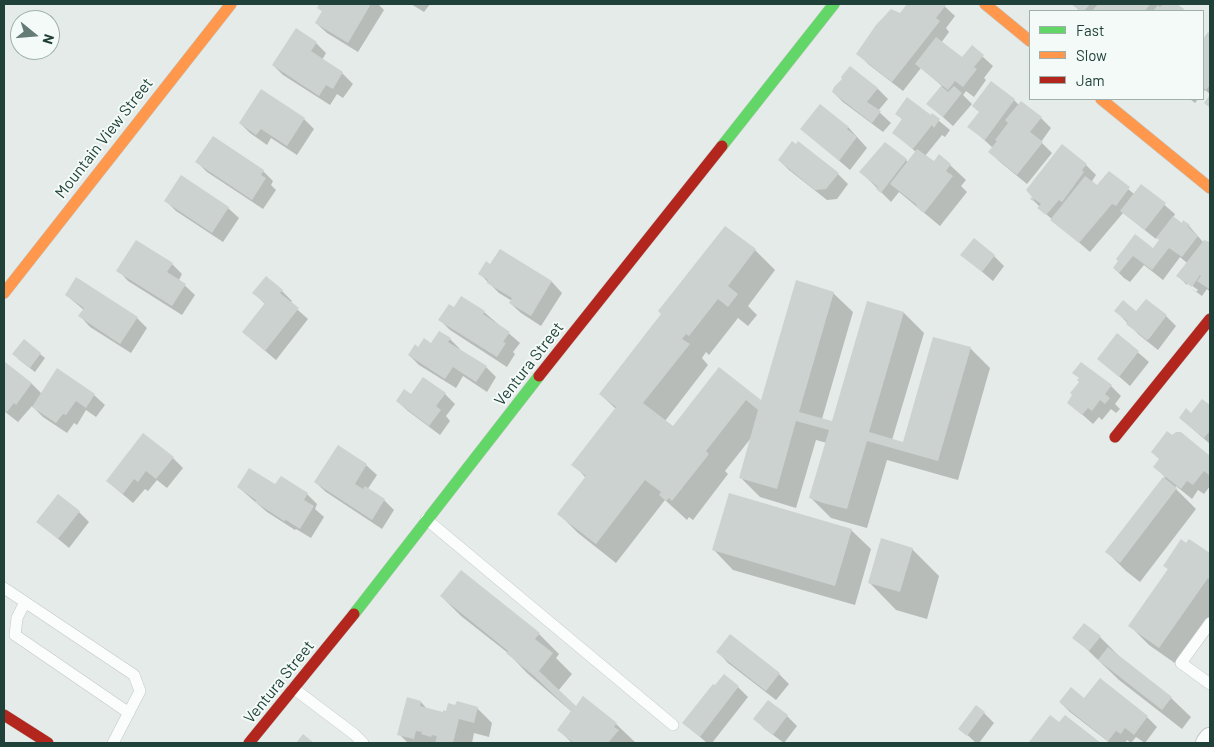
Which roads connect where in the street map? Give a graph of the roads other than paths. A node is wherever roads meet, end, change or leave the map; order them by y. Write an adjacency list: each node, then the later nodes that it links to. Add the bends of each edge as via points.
1 (230, 4): 7 (street, Mountain View Street)
2 (834, 4): 10 (street, Ventura Street)
3 (985, 4): 4 (street)
4 (1029, 40)
5 (1102, 100): 6 (street)
6 (1210, 188)
7 (4, 293)
8 (1210, 319): 9 (street)
9 (1115, 437)
10 (426, 519): 15 (street, Ventura Street); 18 (lane)
11 (4, 588): 12 (lane)
12 (24, 602): 16 (lane, via 134,675 140,691); 16 (lane, via 17,618 15,635)
13 (1210, 623): 14 (lane, via 1181,663)
14 (1210, 684)
15 (293, 688): 22 (street, Ventura Street); 23 (lane)
16 (130, 713): 21 (lane)
17 (4, 715): 20 (street)
18 (673, 725)
19 (1210, 739): 24 (street)
20 (48, 743)
21 (113, 743)
22 (249, 743)
23 (363, 743)
24 (1207, 743)

